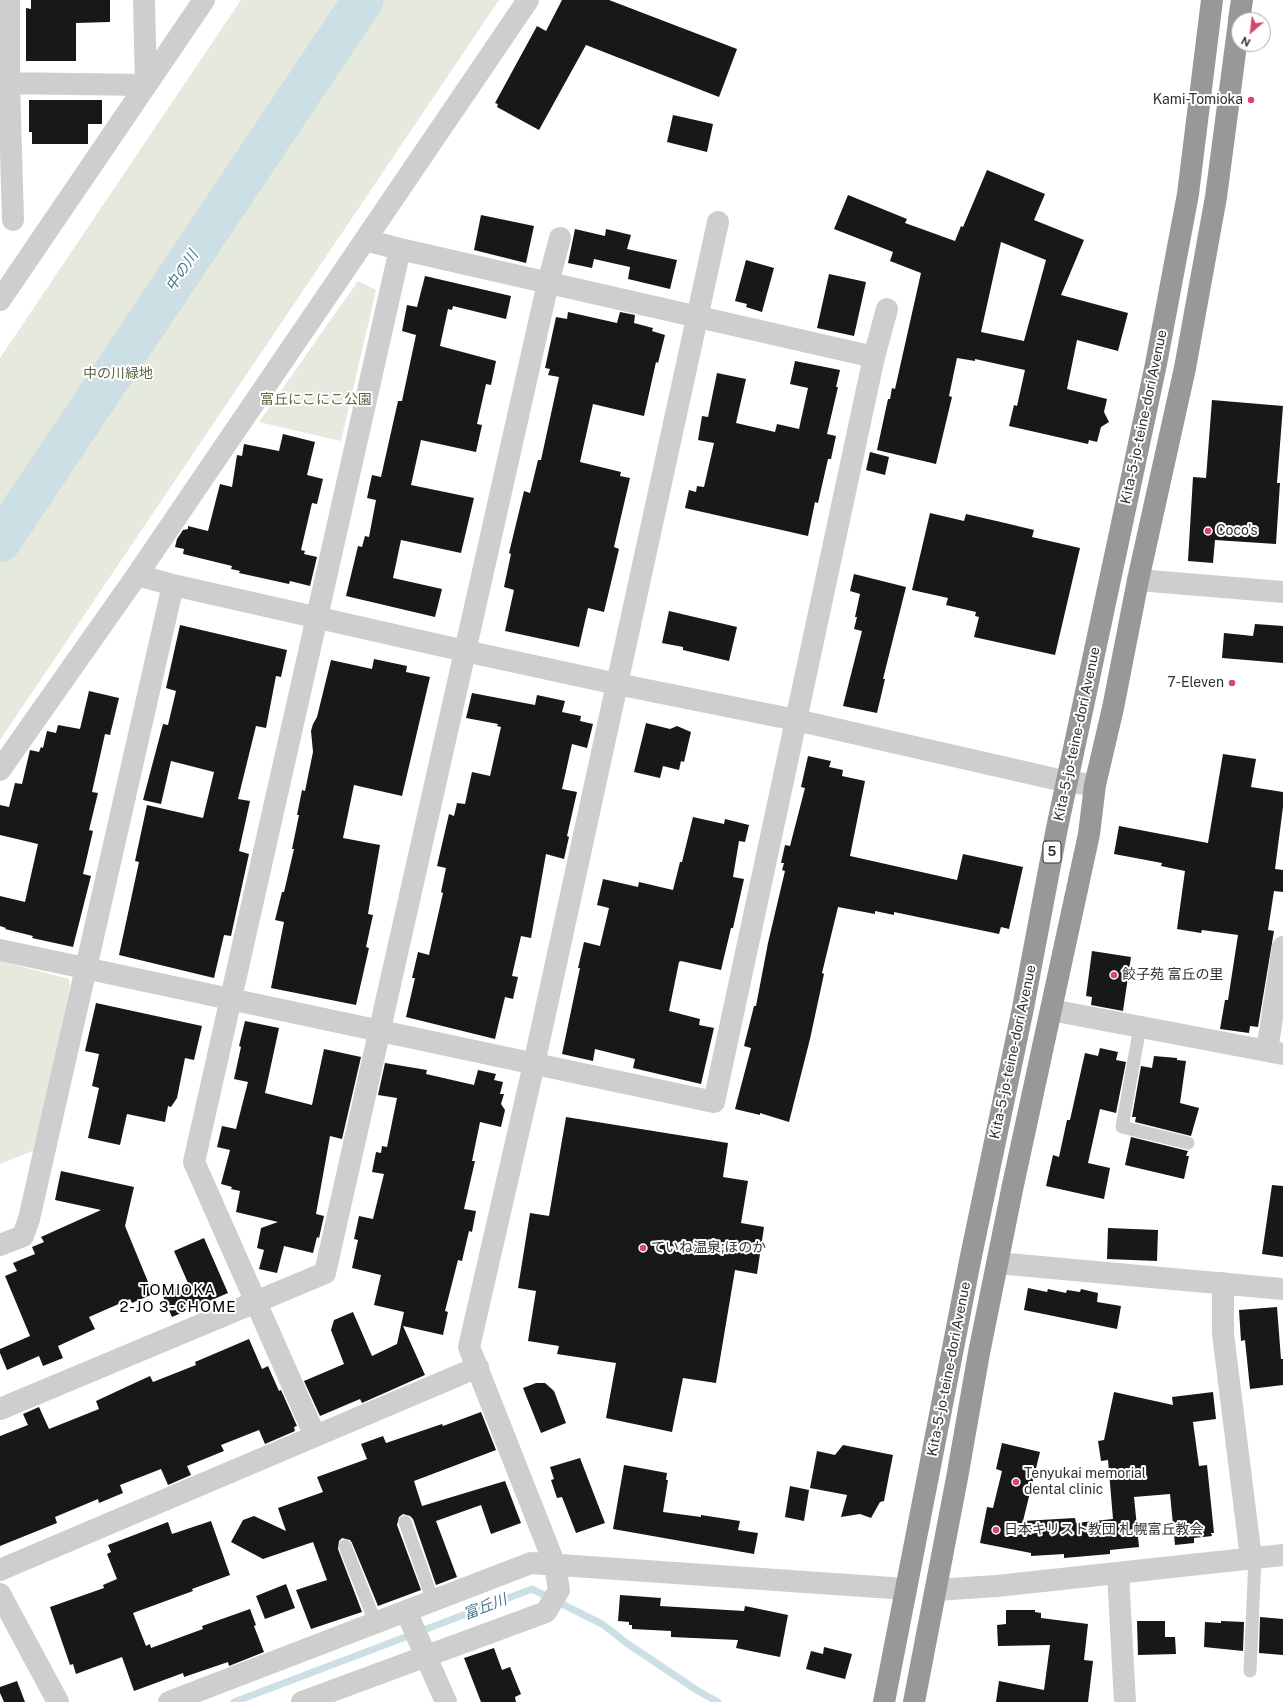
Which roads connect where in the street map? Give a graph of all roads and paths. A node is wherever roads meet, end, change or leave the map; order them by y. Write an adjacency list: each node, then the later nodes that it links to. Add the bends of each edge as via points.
1 (9, 0): 9 (street)
2 (144, 0): 10 (street)
3 (204, 0): 10 (street)
4 (528, 0): 15 (street)
5 (1212, 0): 31 (highway, Kita-5-jo-teine-dori Avenue / 5, via 1185,209 1156,364 1083,701)
6 (1242, 0): 7 (highway, Kita-5-jo-teine-dori Avenue)
7 (1240, 12)
8 (1235, 52): 23 (highway, Kita-5-jo-teine-dori Avenue, via 1216,197 1185,368)
9 (4, 83): 10 (street); 11 (street)
10 (146, 85): 13 (street)
11 (7, 220): 13 (street)
12 (718, 222): 20 (street)
13 (45, 234): 18 (street)
14 (560, 238): 17 (street)
15 (365, 240): 16 (street); 22 (street)
16 (400, 250): 17 (street); 26 (street)
17 (548, 283): 20 (street); 27 (street)
18 (0, 300)
19 (887, 309): 21 (street)
20 (697, 317): 21 (street); 28 (street)
21 (874, 357): 29 (street)
22 (137, 575): 24 (street); 30 (street)
23 (1138, 580): 25 (street); 32 (highway, Kita-5-jo-teine-dori Avenue)
24 (173, 585): 26 (street); 35 (street)
25 (1283, 592)
26 (316, 617): 27 (street); 36 (street)
27 (465, 651): 28 (street); 39 (street)
28 (616, 684): 29 (street); 41 (street)
29 (796, 720): 31 (street); 41 (street, via 714,1102)
30 (0, 770)
31 (1068, 782): 32 (street); 58 (highway, Kita-5-jo-teine-dori Avenue / 5, via 984,1190)
32 (1095, 786): 37 (highway, Kita-5-jo-teine-dori Avenue, via 1089,834)
33 (1283, 947): 40 (street)
34 (0, 950): 35 (street)
35 (86, 968): 36 (street); 43 (street, via 29,1219 23,1236)
36 (230, 999): 39 (street); 47 (street, via 194,1162)
37 (1051, 1010): 38 (street); 44 (highway, Kita-5-jo-teine-dori Avenue)
38 (1140, 1027): 40 (street); 42 (lane, via 1122,1127)
39 (380, 1030): 41 (street); 47 (street, via 325,1273)
40 (1275, 1052)
41 (534, 1064): 48 (street, via 469,1347)
42 (1188, 1143)
43 (0, 1245)
44 (997, 1263): 45 (street); 59 (highway, Kita-5-jo-teine-dori Avenue)
45 (1223, 1283): 46 (street); 54 (street, via 1223,1334)
46 (1283, 1289)
47 (257, 1302): 49 (street); 50 (street)
48 (478, 1368): 50 (street); 55 (street)
49 (0, 1409)
50 (315, 1436): 56 (street)
51 (405, 1522): 61 (lane)
52 (345, 1546): 63 (lane)
53 (1283, 1555): 54 (street)
54 (1253, 1558): 57 (street); 65 (lane)
55 (555, 1565): 58 (street); 61 (street, via 531,1563); 64 (street, via 559,1590 546,1612)
56 (0, 1570)
57 (1118, 1573): 59 (street); 72 (street)
58 (906, 1589): 70 (highway, Kita-5-jo-teine-dori Avenue / 5)
59 (936, 1590): 71 (highway, Kita-5-jo-teine-dori Avenue)
60 (0, 1594): 66 (street)
61 (433, 1601): 62 (street)
62 (409, 1616): 63 (street); 64 (street)
63 (376, 1624): 67 (street)
64 (424, 1650): 68 (street); 69 (street)
65 (1250, 1671)
66 (58, 1702)
67 (169, 1702)
68 (302, 1702)
69 (446, 1702)
70 (884, 1702)
71 (914, 1702)
72 (1125, 1702)

